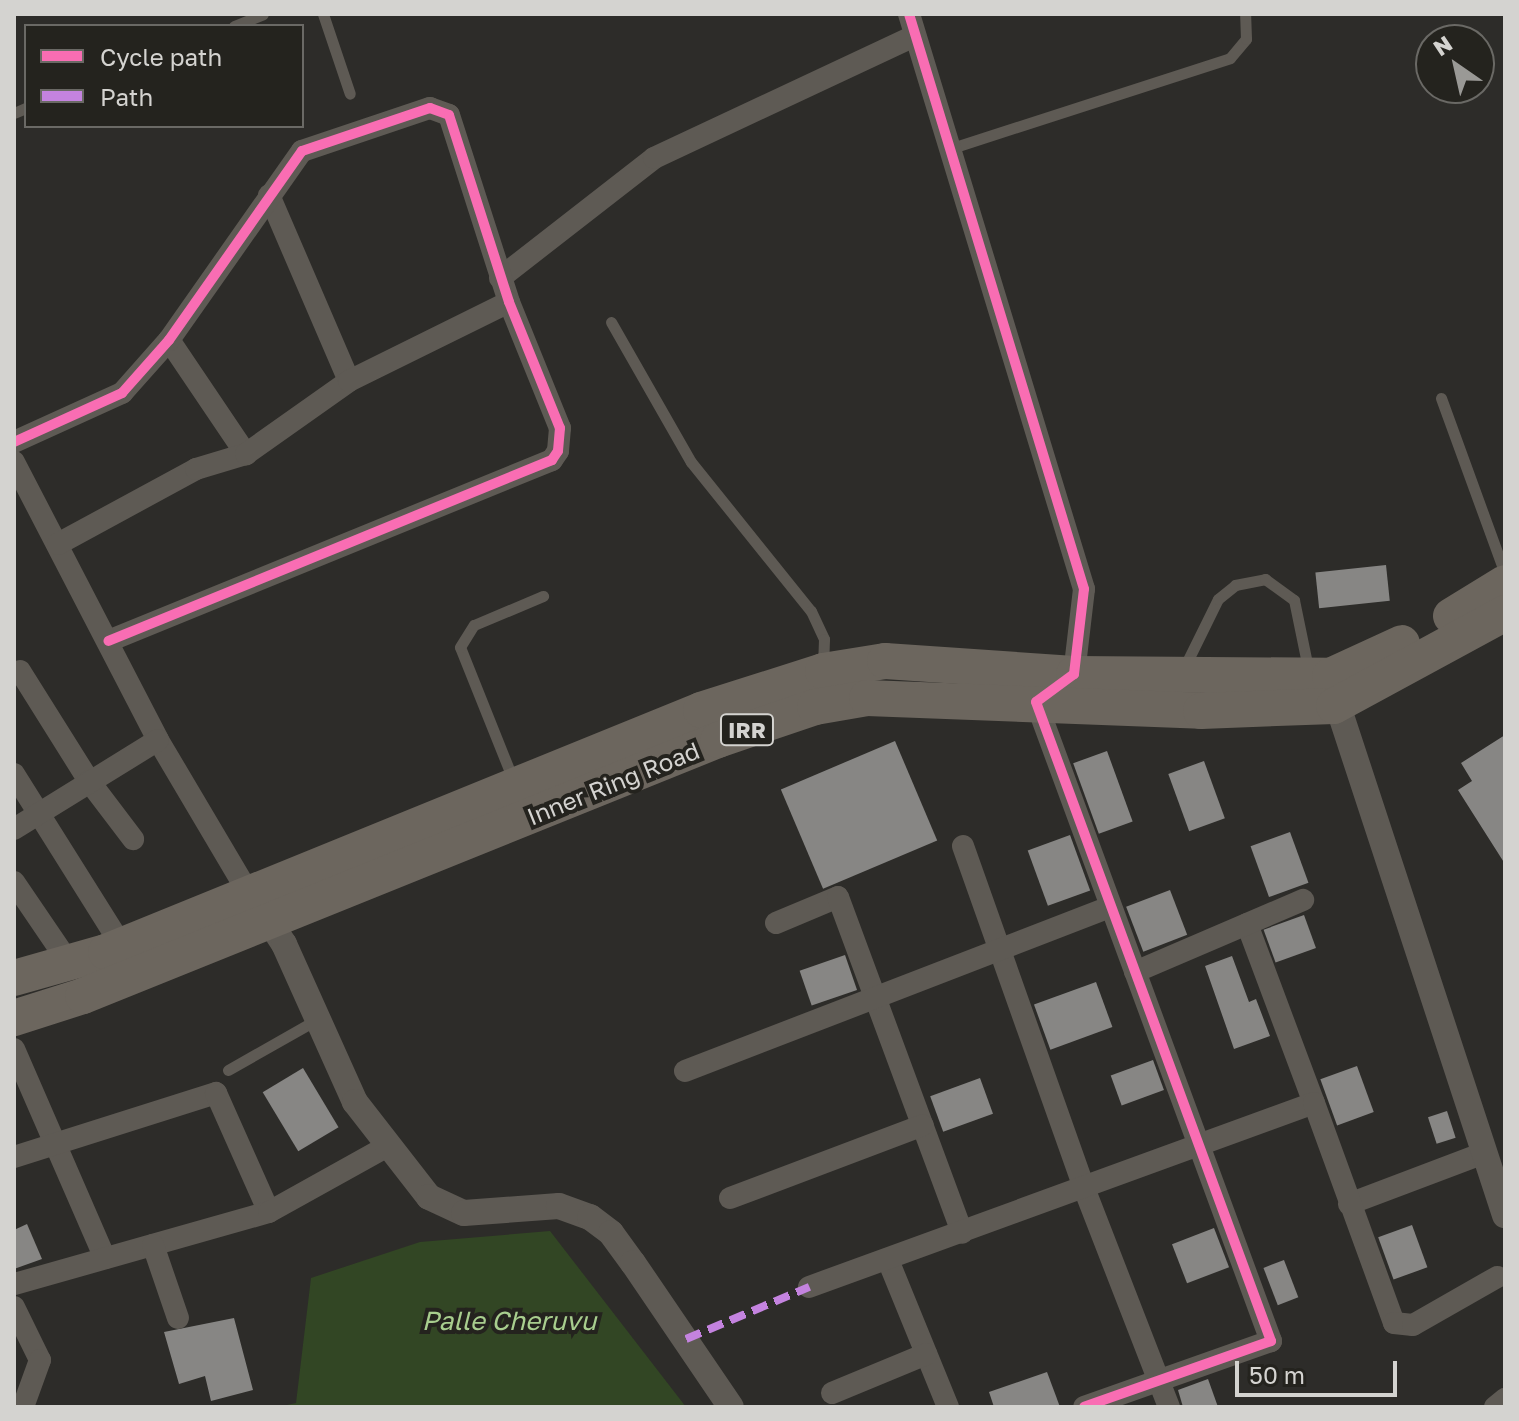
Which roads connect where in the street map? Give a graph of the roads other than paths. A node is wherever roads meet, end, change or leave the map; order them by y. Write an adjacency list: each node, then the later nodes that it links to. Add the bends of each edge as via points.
1 (263, 14): 4 (lane)
2 (323, 14): 6 (lane)
3 (1245, 14): 7 (lane, via 1246,39 1230,58)
4 (239, 24)
5 (912, 25): 7 (street); 9 (street, via 654,158)
6 (350, 94)
7 (952, 148): 26 (street, via 1084,589)
8 (269, 195): 9 (street, via 302,151 389,119 440,110 455,126); 12 (street); 13 (street)
9 (500, 278): 10 (street)
10 (509, 302): 13 (street); 23 (street, via 560,428 552,460)
11 (611, 322): 25 (lane, via 691,462 811,611 824,639)
12 (169, 340): 15 (street, via 122,393); 16 (street)
13 (349, 381): 16 (street)
14 (1441, 398): 19 (lane)
15 (14, 442)
16 (246, 454): 18 (street, via 196,469)
17 (14, 462): 18 (street)
18 (58, 544): 23 (street)
19 (1505, 574)
20 (1505, 583): 28 (highway, Inner Ring Road / IRR)
21 (543, 596): 33 (lane, via 474,625 460,647)
22 (1505, 613): 28 (highway, Inner Ring Road / IRR)
23 (109, 641): 30 (street)
24 (20, 671): 32 (street)
25 (823, 671): 26 (highway, Inner Ring Road / IRR, via 885,661); 33 (highway, Inner Ring Road / IRR, via 701,710)
26 (1074, 674): 27 (highway, Inner Ring Road / IRR); 29 (street)
27 (1181, 675): 28 (highway, Inner Ring Road / IRR); 28 (lane, via 1218,599 1235,585 1265,579 1294,600)
28 (1325, 686): 29 (highway, Inner Ring Road / IRR, via 1201,711); 60 (street)
29 (1036, 702): 40 (street); 41 (highway, Inner Ring Road / IRR, via 867,698 815,707)
30 (158, 740): 32 (street); 41 (street)
31 (14, 774): 34 (street)
32 (89, 781): 34 (street); 36 (street)
33 (516, 787): 41 (highway, Inner Ring Road / IRR)
34 (38, 812): 35 (street); 44 (street)
35 (14, 829)
36 (133, 839)
37 (963, 846): 45 (street)
38 (14, 882): 46 (street)
39 (1303, 900): 43 (street)
40 (1111, 907): 45 (street); 47 (street)
41 (261, 910): 44 (highway, Inner Ring Road / IRR); 50 (highway, Inner Ring Road / IRR); 51 (street)
42 (776, 923): 49 (street, via 838,897)
43 (1247, 924): 47 (street); 55 (street)
44 (122, 946): 46 (highway, Inner Ring Road / IRR)
45 (997, 949): 49 (street); 62 (street)
46 (69, 963): 48 (highway, Inner Ring Road / IRR)
47 (1135, 972): 57 (street)
48 (14, 978)
49 (877, 996): 54 (street); 56 (street)
50 (14, 1018)
51 (316, 1020): 53 (lane); 58 (street, via 355,1102)
52 (14, 1049): 59 (street)
53 (228, 1070)
54 (685, 1071)
55 (1314, 1103): 57 (street); 64 (street)
56 (923, 1125): 63 (street); 67 (street)
57 (1199, 1146): 62 (street); 77 (street, via 1271,1341)
58 (386, 1147): 65 (street); 81 (street, via 429,1197 464,1213 559,1206 590,1217 611,1233)
59 (53, 1148): 61 (street); 65 (street, via 216,1093); 69 (street)
60 (1481, 1154): 64 (street); 66 (street)
61 (14, 1157)
62 (1084, 1188): 67 (street); 77 (street)
63 (730, 1198)
64 (1349, 1204): 71 (street, via 1394,1323 1413,1325)
65 (269, 1212): 68 (street)
66 (1505, 1215)
67 (962, 1233): 70 (street)
68 (153, 1245): 69 (street); 75 (street)
69 (105, 1258): 72 (street)
70 (888, 1260): 73 (street); 76 (street)
71 (1497, 1277)
72 (14, 1284)
73 (809, 1287)
74 (14, 1307): 80 (street, via 40,1360)
75 (178, 1318)
76 (926, 1354): 78 (street); 82 (street)
77 (1160, 1383): 83 (street); 84 (street)
78 (832, 1393)
79 (1505, 1399): 85 (street)
80 (23, 1407)
81 (731, 1407)
82 (948, 1407)
83 (1084, 1407)
84 (1169, 1407)
85 (1495, 1407)

